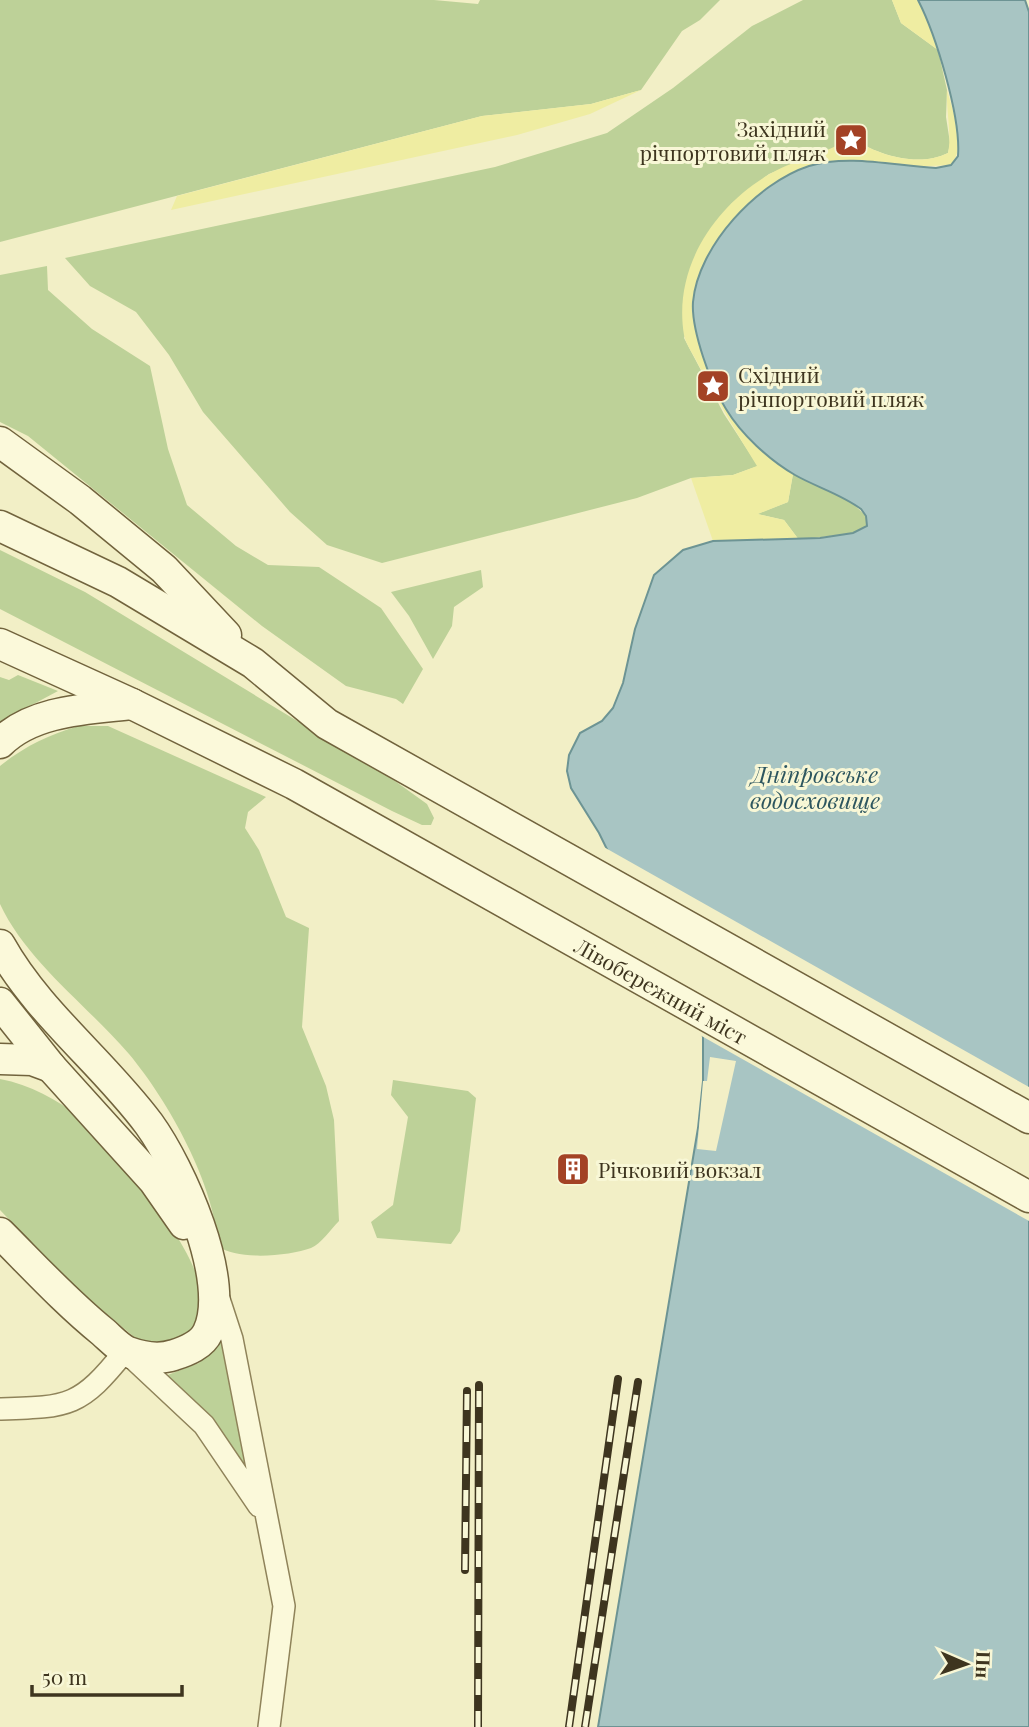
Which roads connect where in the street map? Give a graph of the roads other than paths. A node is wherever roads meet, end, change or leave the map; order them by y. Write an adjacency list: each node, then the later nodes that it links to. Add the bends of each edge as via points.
1 (0, 442): 4 (main road, via 164,569)
2 (0, 526): 4 (main road, via 118,582)
3 (0, 644): 5 (main road, Лівобережний міст)
4 (253, 663): 11 (main road, via 327,724)
5 (132, 704): 6 (main road, via 53,716 27,725); 12 (main road, Лівобережний міст, via 294,784)
6 (0, 743)
7 (0, 945): 14 (main road, via 36,995 149,1124 170,1158 198,1223)
8 (0, 1003): 10 (main road)
9 (0, 1059): 10 (main road, via 33,1060)
10 (51, 1067): 14 (main road, via 154,1181)
11 (1029, 1118)
12 (1029, 1197)
13 (0, 1233): 15 (main road)
14 (213, 1280): 15 (main road, via 215,1312 207,1335 190,1350 150,1358); 17 (street, via 232,1339)
15 (125, 1351): 16 (street, via 104,1377 66,1405); 17 (street, via 204,1424)
16 (0, 1409)
17 (267, 1519): 18 (street, via 284,1606)
18 (270, 1727)

